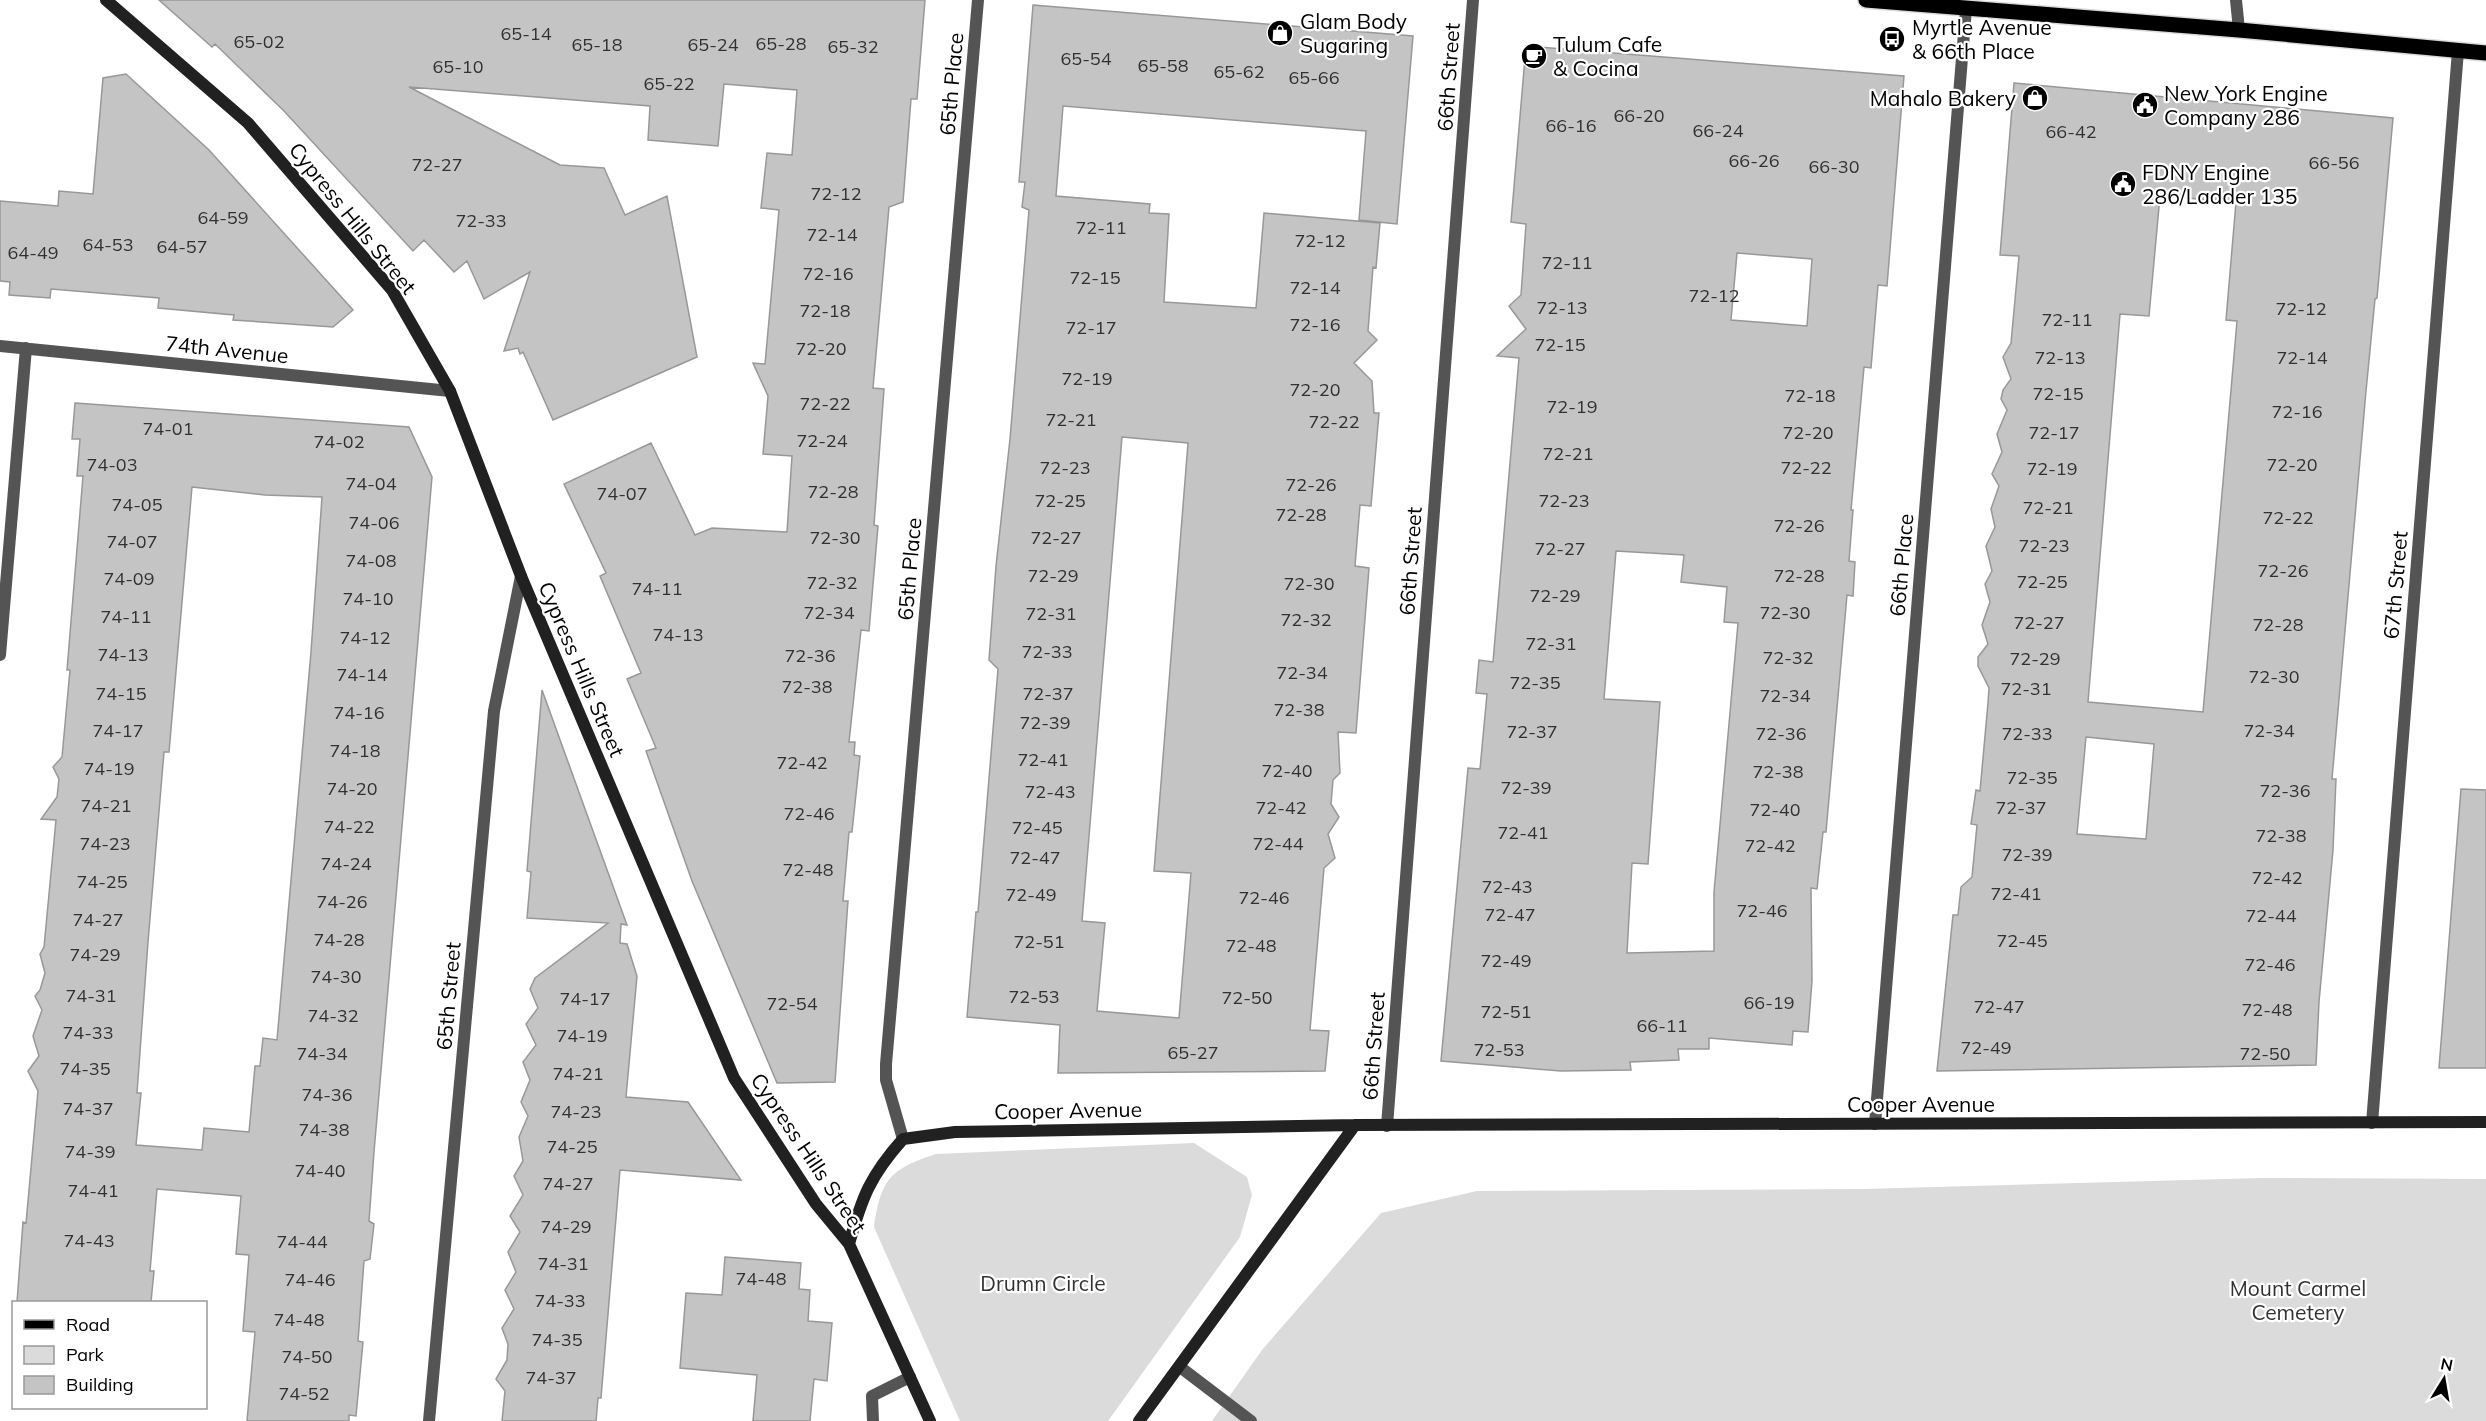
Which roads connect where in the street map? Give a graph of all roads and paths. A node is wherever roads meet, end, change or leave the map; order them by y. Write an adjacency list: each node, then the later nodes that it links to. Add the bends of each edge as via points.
1 (106, 0): 12 (main road, Cypress Hills Street, via 248,123 392,290)
2 (978, 0): 20 (street, 65th Place, via 886,1064 886,1080)
3 (1473, 0): 19 (street, 66th Street)
4 (1866, 0): 6 (main road)
5 (2236, 0): 7 (street)
6 (1966, 9): 7 (main road); 17 (street, 66th Place)
7 (2239, 30): 8 (main road)
8 (2458, 51): 9 (main road); 16 (street, 67th Street)
9 (2486, 53)
10 (0, 346): 11 (street, 74th Avenue)
11 (26, 348): 12 (street, 74th Avenue); 14 (street)
12 (450, 391): 13 (main road, Cypress Hills Street)
13 (521, 576): 21 (main road, Cypress Hills Street, via 734,1078 816,1204); 24 (street, 65th Street, via 494,711)
14 (0, 655)
15 (2486, 1122): 16 (main road, Cooper Avenue)
16 (2372, 1123): 17 (main road, Cooper Avenue)
17 (1875, 1124): 19 (main road, Cooper Avenue)
18 (1356, 1125): 19 (main road, Cooper Avenue); 20 (main road, Cooper Avenue, via 955,1132); 22 (main road)
19 (1386, 1126)
20 (903, 1139): 21 (main road, via 880,1165 861,1199)
21 (849, 1244): 23 (main road, Cypress Hills Street)
22 (1180, 1367): 27 (main road); 28 (street)
23 (910, 1377): 25 (street, via 872,1396); 26 (main road, Cypress Hills Street)
24 (429, 1421)
25 (873, 1421)
26 (930, 1421)
27 (1139, 1421)
28 (1251, 1421)

